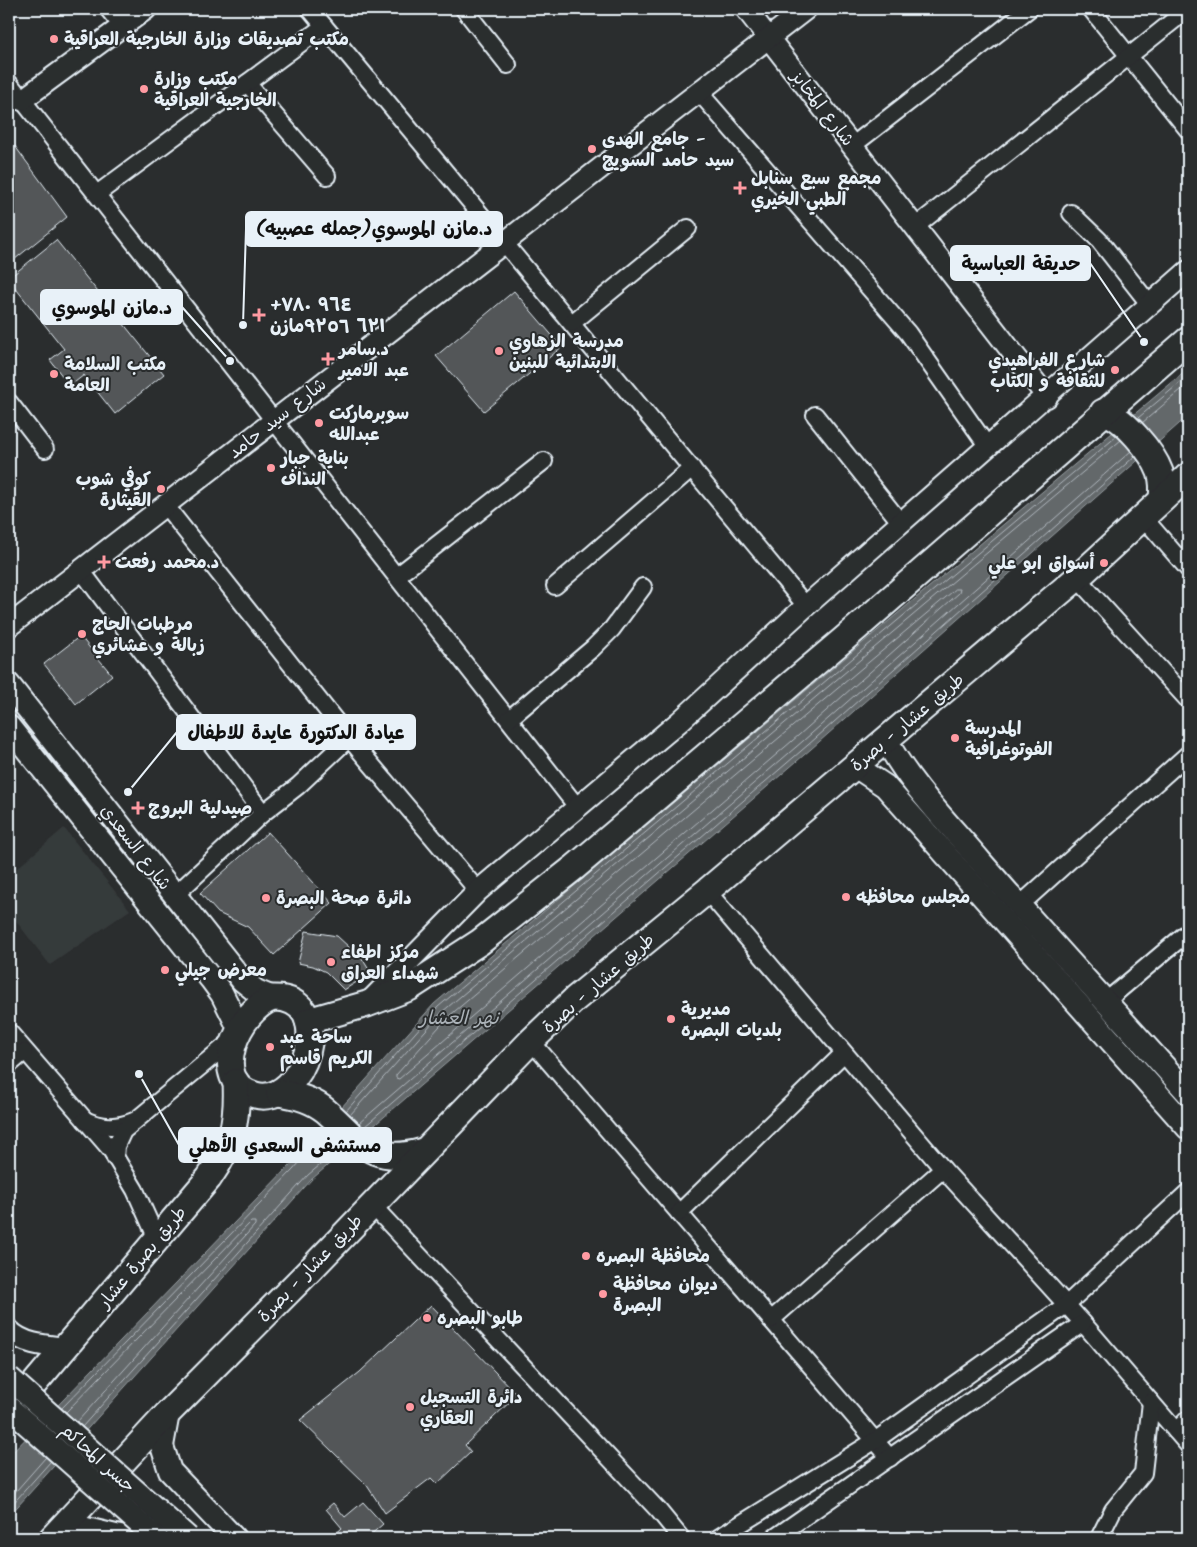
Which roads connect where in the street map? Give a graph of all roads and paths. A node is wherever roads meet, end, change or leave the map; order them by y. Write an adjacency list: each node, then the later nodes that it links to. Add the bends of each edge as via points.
1 (108, 9): 10 (street)
2 (146, 9): 10 (street)
3 (310, 9): 11 (street)
4 (464, 9): 14 (street)
5 (746, 9): 12 (street, شارع المخابز)
6 (806, 9): 12 (street, شارع سيد حامد)
7 (1029, 9): 20 (street)
8 (1091, 9): 13 (street)
9 (1188, 9): 13 (street)
10 (122, 26): 18 (street)
11 (324, 26): 16 (street); 26 (street)
12 (768, 38): 17 (street, شارع سيد حامد); 20 (street, شارع المخابز)
13 (1127, 55): 19 (street); 24 (street)
14 (508, 66)
15 (9, 83): 18 (street)
16 (247, 83): 21 (street); 22 (street)
17 (699, 92): 26 (street, شارع سيد حامد); 36 (street, via 908,334)
18 (22, 100): 22 (street)
19 (1188, 130)
20 (852, 146): 24 (street, شارع المخابز)
21 (327, 176)
22 (97, 194): 35 (street)
23 (1071, 213): 28 (street, via 1099,240)
24 (915, 227): 31 (street, شارع المخابز)
25 (688, 228): 29 (street)
26 (504, 242): 29 (street); 35 (street, شارع سيد حامد)
27 (1188, 271): 28 (street)
28 (1150, 305): 31 (street)
29 (572, 324): 39 (street)
30 (1188, 340): 33 (main road)
31 (1047, 397): 36 (street)
32 (9, 402): 37 (street)
33 (1103, 412): 41 (main road, via 1122,420 1155,462 1162,480); 70 (main road, via 844,639 575,867 480,942 432,975 409,988)
34 (815, 415): 44 (street)
35 (274, 420): 42 (street, شارع سيد حامد); 47 (street)
36 (988, 446): 44 (street)
37 (45, 450)
38 (544, 461): 47 (street)
39 (692, 468): 49 (street); 51 (street)
40 (1188, 476): 41 (main road, طريق عشار - بصرة)
41 (1162, 499): 43 (main road, طريق عشار - بصرة)
42 (165, 505): 46 (street, شارع سيد حامد); 57 (street)
43 (1143, 517): 45 (street); 48 (main road, طريق عشار - بصرة)
44 (900, 523): 51 (street)
45 (1188, 569)
46 (81, 570): 52 (street, شارع سيد حامد); 62 (street)
47 (397, 576): 55 (street)
48 (1077, 578): 54 (street); 58 (main road, طريق عشار - بصرة)
49 (555, 586)
50 (642, 587): 55 (street, via 612,629 593,648)
51 (806, 606): 61 (street, via 679,722)
52 (9, 626)
53 (9, 685): 65 (main road, شارع السعدي)
54 (1188, 700)
55 (509, 719): 61 (street)
56 (9, 727): 73 (main road, شارع السعدي, via 211,978 222,994)
57 (349, 738): 62 (street, via 298,786); 63 (street)
58 (886, 740): 60 (main road, طريق عشار - بصرة); 66 (main road, via 917,787)
59 (1188, 754): 66 (street)
60 (855, 766): 64 (main road, طريق عشار - بصرة); 83 (main road, via 885,786)
61 (578, 808): 63 (street)
62 (263, 813): 65 (street)
63 (478, 891): 70 (street)
64 (707, 891): 74 (main road, طريق عشار - بصرة, via 575,999); 76 (street)
65 (174, 896): 68 (main road, شارع السعدي, via 242,980)
66 (1019, 906): 69 (main road)
67 (1188, 932): 69 (street)
68 (273, 998): 71 (main road, via 295,1003); 73 (main road, via 251,1011)
69 (1105, 1002): 79 (main road)
70 (367, 1004): 71 (main road)
71 (308, 1021): 80 (main road, via 309,1040 304,1061 291,1083)
72 (9, 1032): 75 (street)
73 (237, 1033): 78 (main road, via 231,1068); 82 (street)
74 (531, 1041): 84 (main road, طريق عشار - بصرة); 89 (street)
75 (24, 1052): 77 (street); 81 (street)
76 (844, 1053): 86 (street); 89 (street)
77 (9, 1065)
78 (236, 1082): 80 (main road, via 255,1096); 90 (main road, طريق بصرة عشار, via 238,1108 234,1133 224,1157)
79 (1185, 1083)
80 (279, 1093): 84 (main road, via 298,1097 325,1110 357,1142 382,1154 410,1155)
81 (85, 1120): 82 (street, via 114,1127); 85 (street)
82 (134, 1121): 85 (street, via 123,1131)
83 (1188, 1128)
84 (423, 1151): 88 (main road, طريق عشار - بصرة)
85 (115, 1158): 90 (street, via 135,1190)
86 (943, 1169): 91 (street); 92 (street)
87 (1188, 1192): 91 (street)
88 (372, 1205): 99 (main road, طريق عشار - بصرة); 111 (street)
89 (679, 1213): 92 (street)
90 (157, 1239): 95 (main road, طريق بصرة عشار)
91 (1066, 1305): 93 (street); 103 (street)
92 (771, 1320): 103 (street)
93 (1083, 1323): 97 (street); 105 (street)
94 (9, 1330): 95 (street, via 14,1336 36,1344)
95 (67, 1348): 100 (main road, طريق بصرة عشار)
96 (9, 1378): 109 (main road, جسر المحاكم, bridge)
97 (1151, 1402): 102 (street); 114 (street, via 1143,1473 1113,1510)
98 (9, 1408): 108 (main road, جسر المحاكم, bridge)
99 (168, 1413): 106 (main road, طريق عشار - بصرة); 110 (main road, via 162,1446 170,1472)
100 (9, 1414)
101 (1188, 1419): 102 (street)
102 (1176, 1431): 104 (street)
103 (876, 1440): 105 (street); 112 (street)
104 (1188, 1445)
105 (890, 1458): 113 (street)
106 (56, 1534): 107 (main road, via 82,1528)
107 (124, 1538)
108 (156, 1538)
109 (188, 1538)
110 (234, 1538)
111 (681, 1538)
112 (718, 1538)
113 (774, 1538)
114 (1099, 1538)

